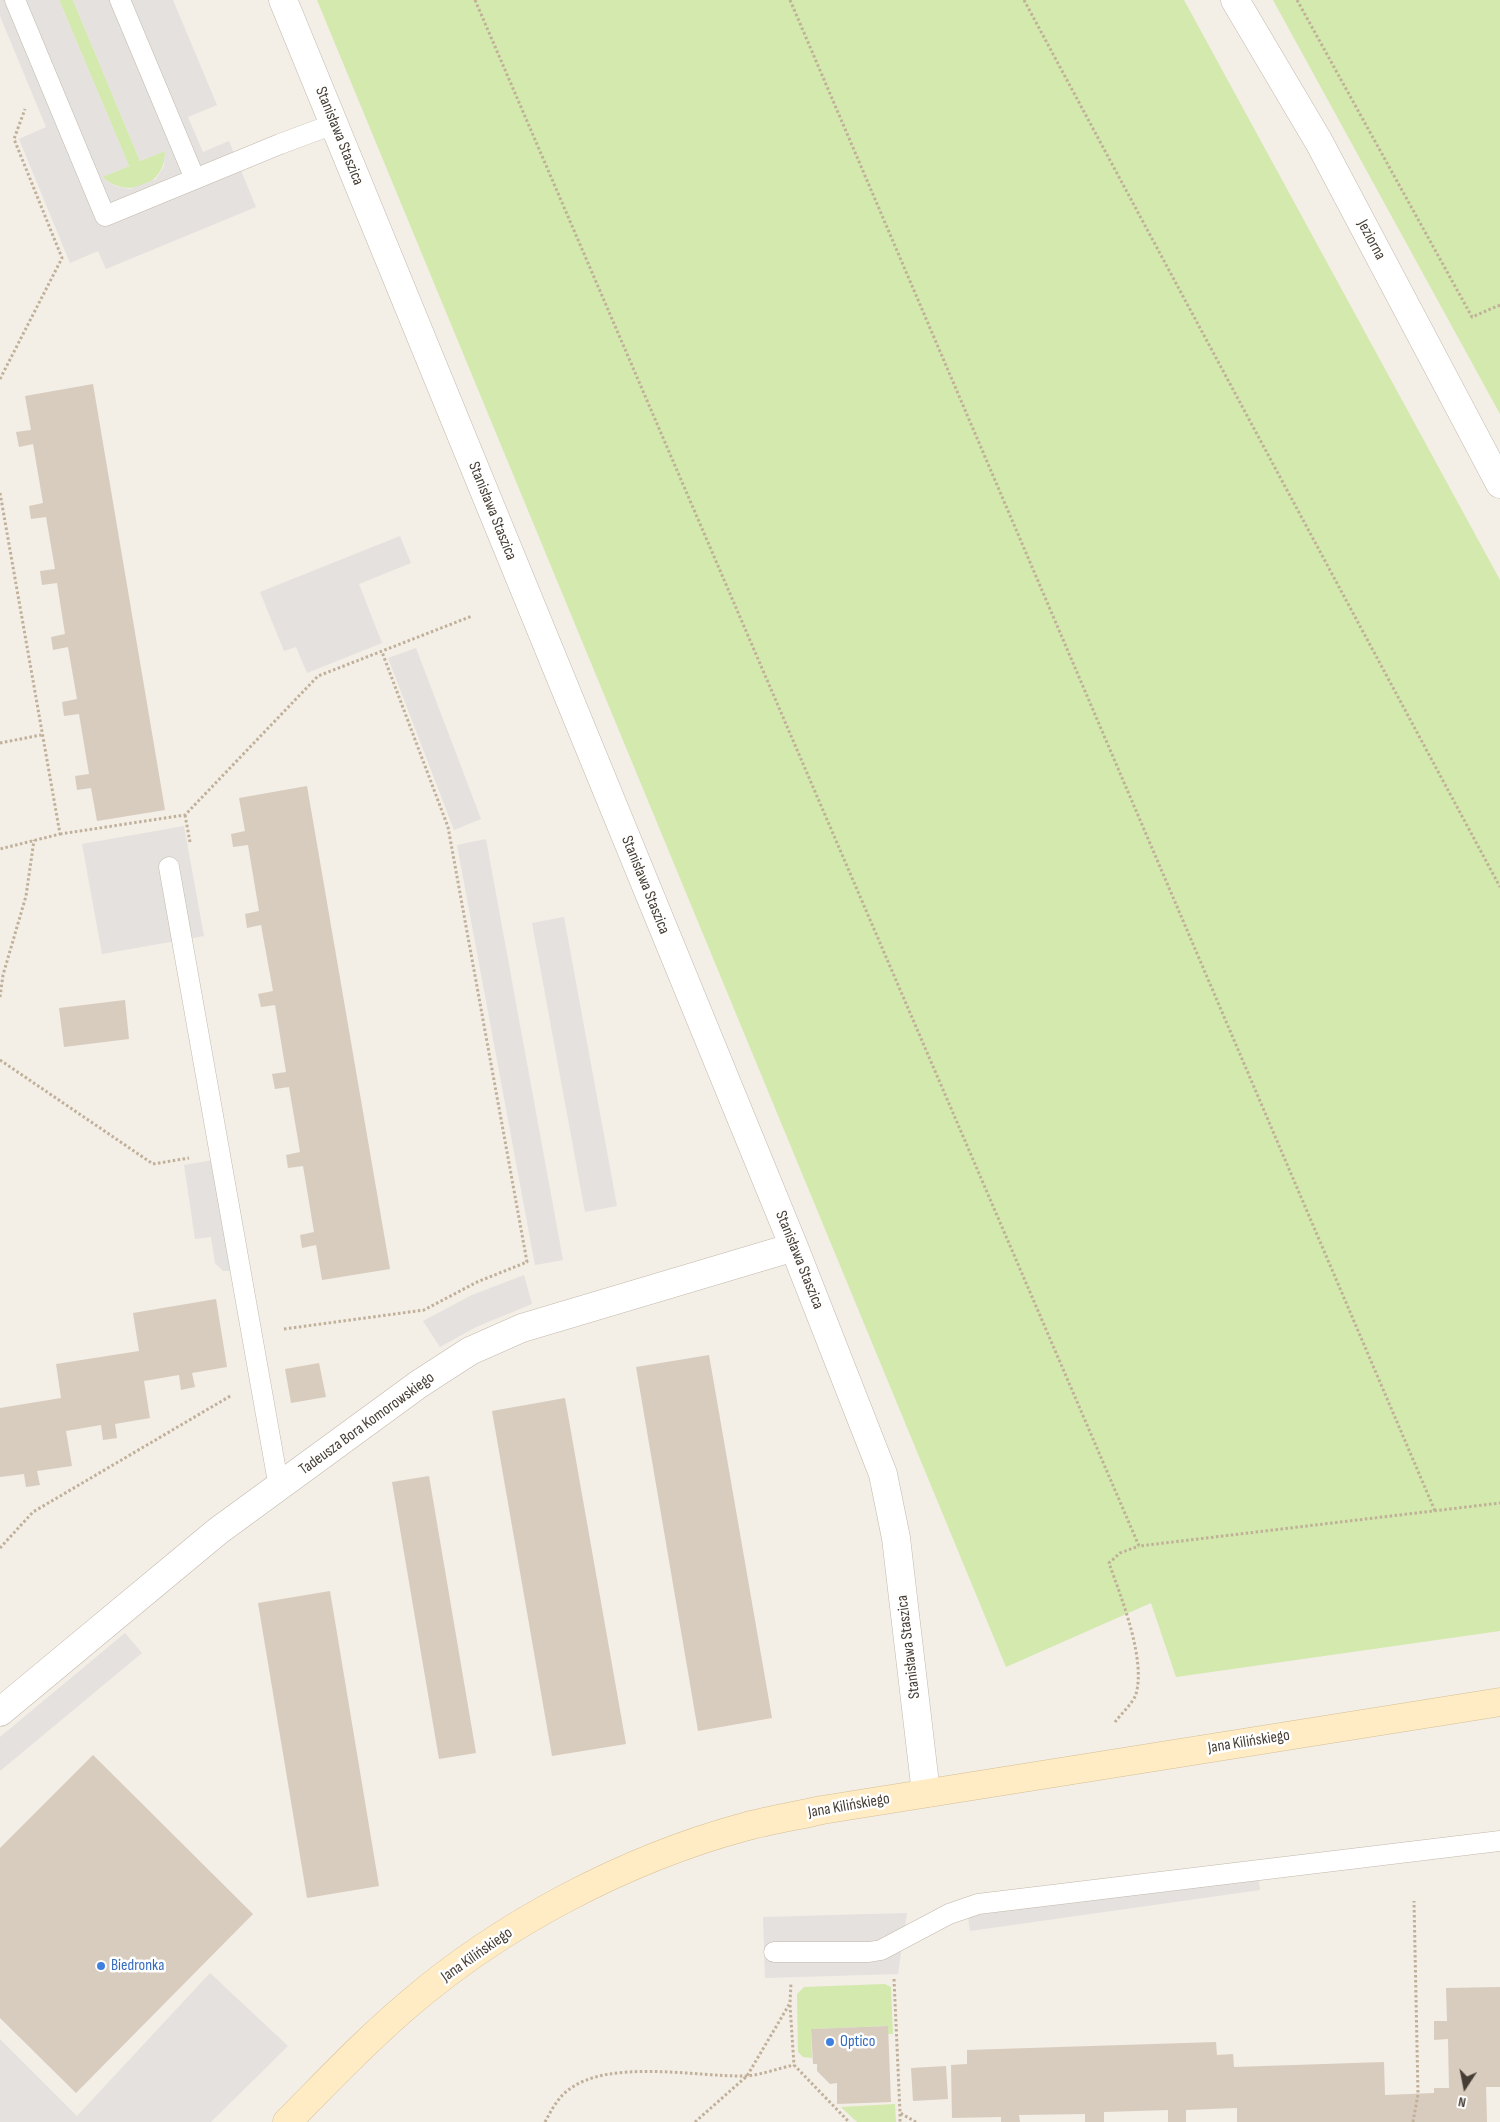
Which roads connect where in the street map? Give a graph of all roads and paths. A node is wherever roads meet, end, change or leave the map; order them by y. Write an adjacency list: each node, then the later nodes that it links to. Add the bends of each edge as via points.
1 (15, 0): 11 (lane, via 105,216)
2 (120, 0): 11 (lane)
3 (283, 0): 10 (street, Stanisława Staszica)
4 (475, 0): 36 (path)
5 (790, 0): 35 (path)
6 (1024, 0): 26 (path)
7 (1235, 0): 14 (street, Jeziorna, via 1319,142)
8 (1297, 0): 12 (path, via 1472,317)
9 (28, 102): 13 (path, via 14,139 62,258)
10 (334, 124): 11 (lane); 30 (street, Stanisława Staszica)
11 (194, 179)
12 (1500, 305)
13 (0, 379)
14 (1500, 484)
15 (0, 493): 18 (path)
16 (472, 616): 17 (path)
17 (382, 652): 20 (path, via 318,676); 31 (path, via 448,827 527,1262 477,1282 424,1310)
18 (42, 736): 19 (path); 21 (path)
19 (0, 743)
20 (185, 816): 21 (path); 23 (path)
21 (60, 834): 22 (path)
22 (34, 840): 24 (path); 27 (path, via 26,896 2,975)
23 (190, 844)
24 (0, 849)
25 (169, 867): 29 (lane)
26 (1500, 887)
27 (0, 997)
28 (0, 1060): 29 (path, via 153,1164)
29 (220, 1152): 32 (lane)
30 (794, 1247): 33 (street, Tadeusza Bora Komorowskiego, via 522,1328 470,1350); 41 (street, Stanisława Staszica, via 883,1474 890,1504)
31 (282, 1329)
32 (261, 1386): 33 (lane); 37 (path, via 240,1390 34,1512)
33 (279, 1488): 39 (street, Tadeusza Bora Komorowskiego, via 218,1531)
34 (1500, 1503): 35 (path)
35 (1435, 1511): 36 (path)
36 (1139, 1546): 40 (path, via 1120,1553 1109,1563 1127,1614 1138,1666 1136,1695)
37 (0, 1548)
38 (1500, 1702): 41 (main road, Jana Kilińskiego)
39 (0, 1712)
40 (1115, 1722)
41 (926, 1793): 51 (main road, Jana Kilińskiego, via 744,1827 638,1863 567,1898 515,1928 410,2003)
42 (1500, 1840): 44 (lane, via 978,1904 949,1914 881,1950)
43 (1414, 1901): 57 (path, via 1418,2094)
44 (774, 1952)
45 (886, 1980): 50 (path, via 896,1980)
46 (800, 1983): 47 (path, via 790,1983)
47 (790, 2003): 48 (path); 49 (path)
48 (794, 2065): 49 (path); 54 (path)
49 (748, 2076): 52 (path, via 605,2074 583,2081 567,2091); 53 (path)
50 (900, 2113): 55 (path); 56 (path)
51 (287, 2122)
52 (545, 2122)
53 (695, 2122)
54 (849, 2122)
55 (900, 2122)
56 (916, 2122)
57 (1413, 2122)

